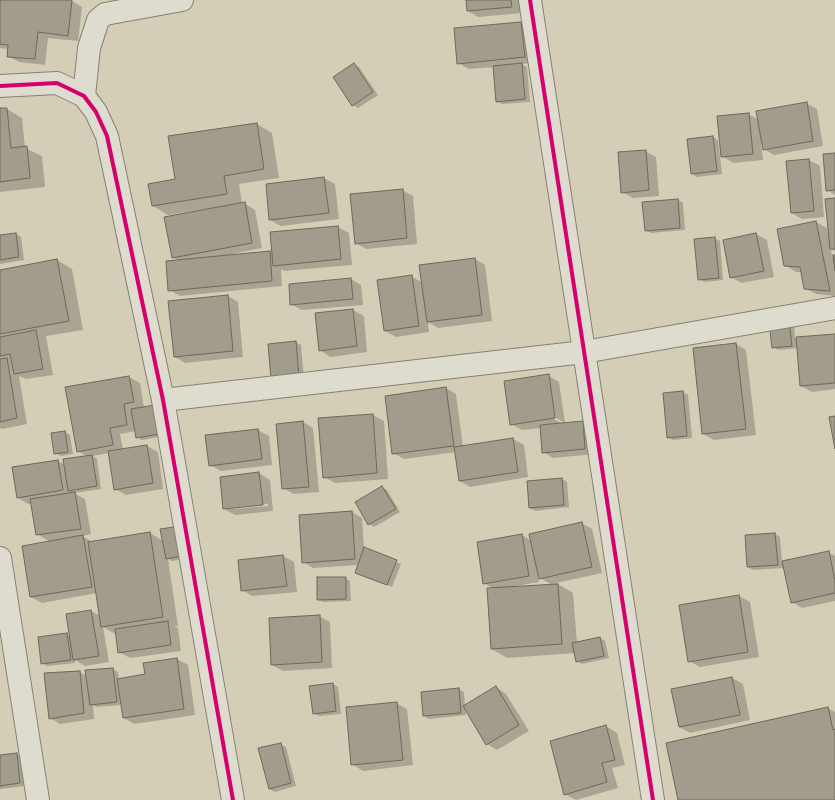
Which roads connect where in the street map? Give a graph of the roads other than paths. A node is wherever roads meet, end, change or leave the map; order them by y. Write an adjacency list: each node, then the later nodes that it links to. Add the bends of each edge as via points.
1 (182, 0): 4 (street, via 105,14 98,20 89,48)
2 (530, 0): 6 (street)
3 (0, 86): 4 (street, via 57,83)
4 (84, 96): 7 (street, via 96,112 107,136)
5 (835, 308): 6 (street)
6 (584, 352): 7 (street); 11 (street)
7 (163, 400): 10 (street)
8 (0, 558): 9 (street)
9 (38, 800)
10 (233, 800)
11 (653, 800)

